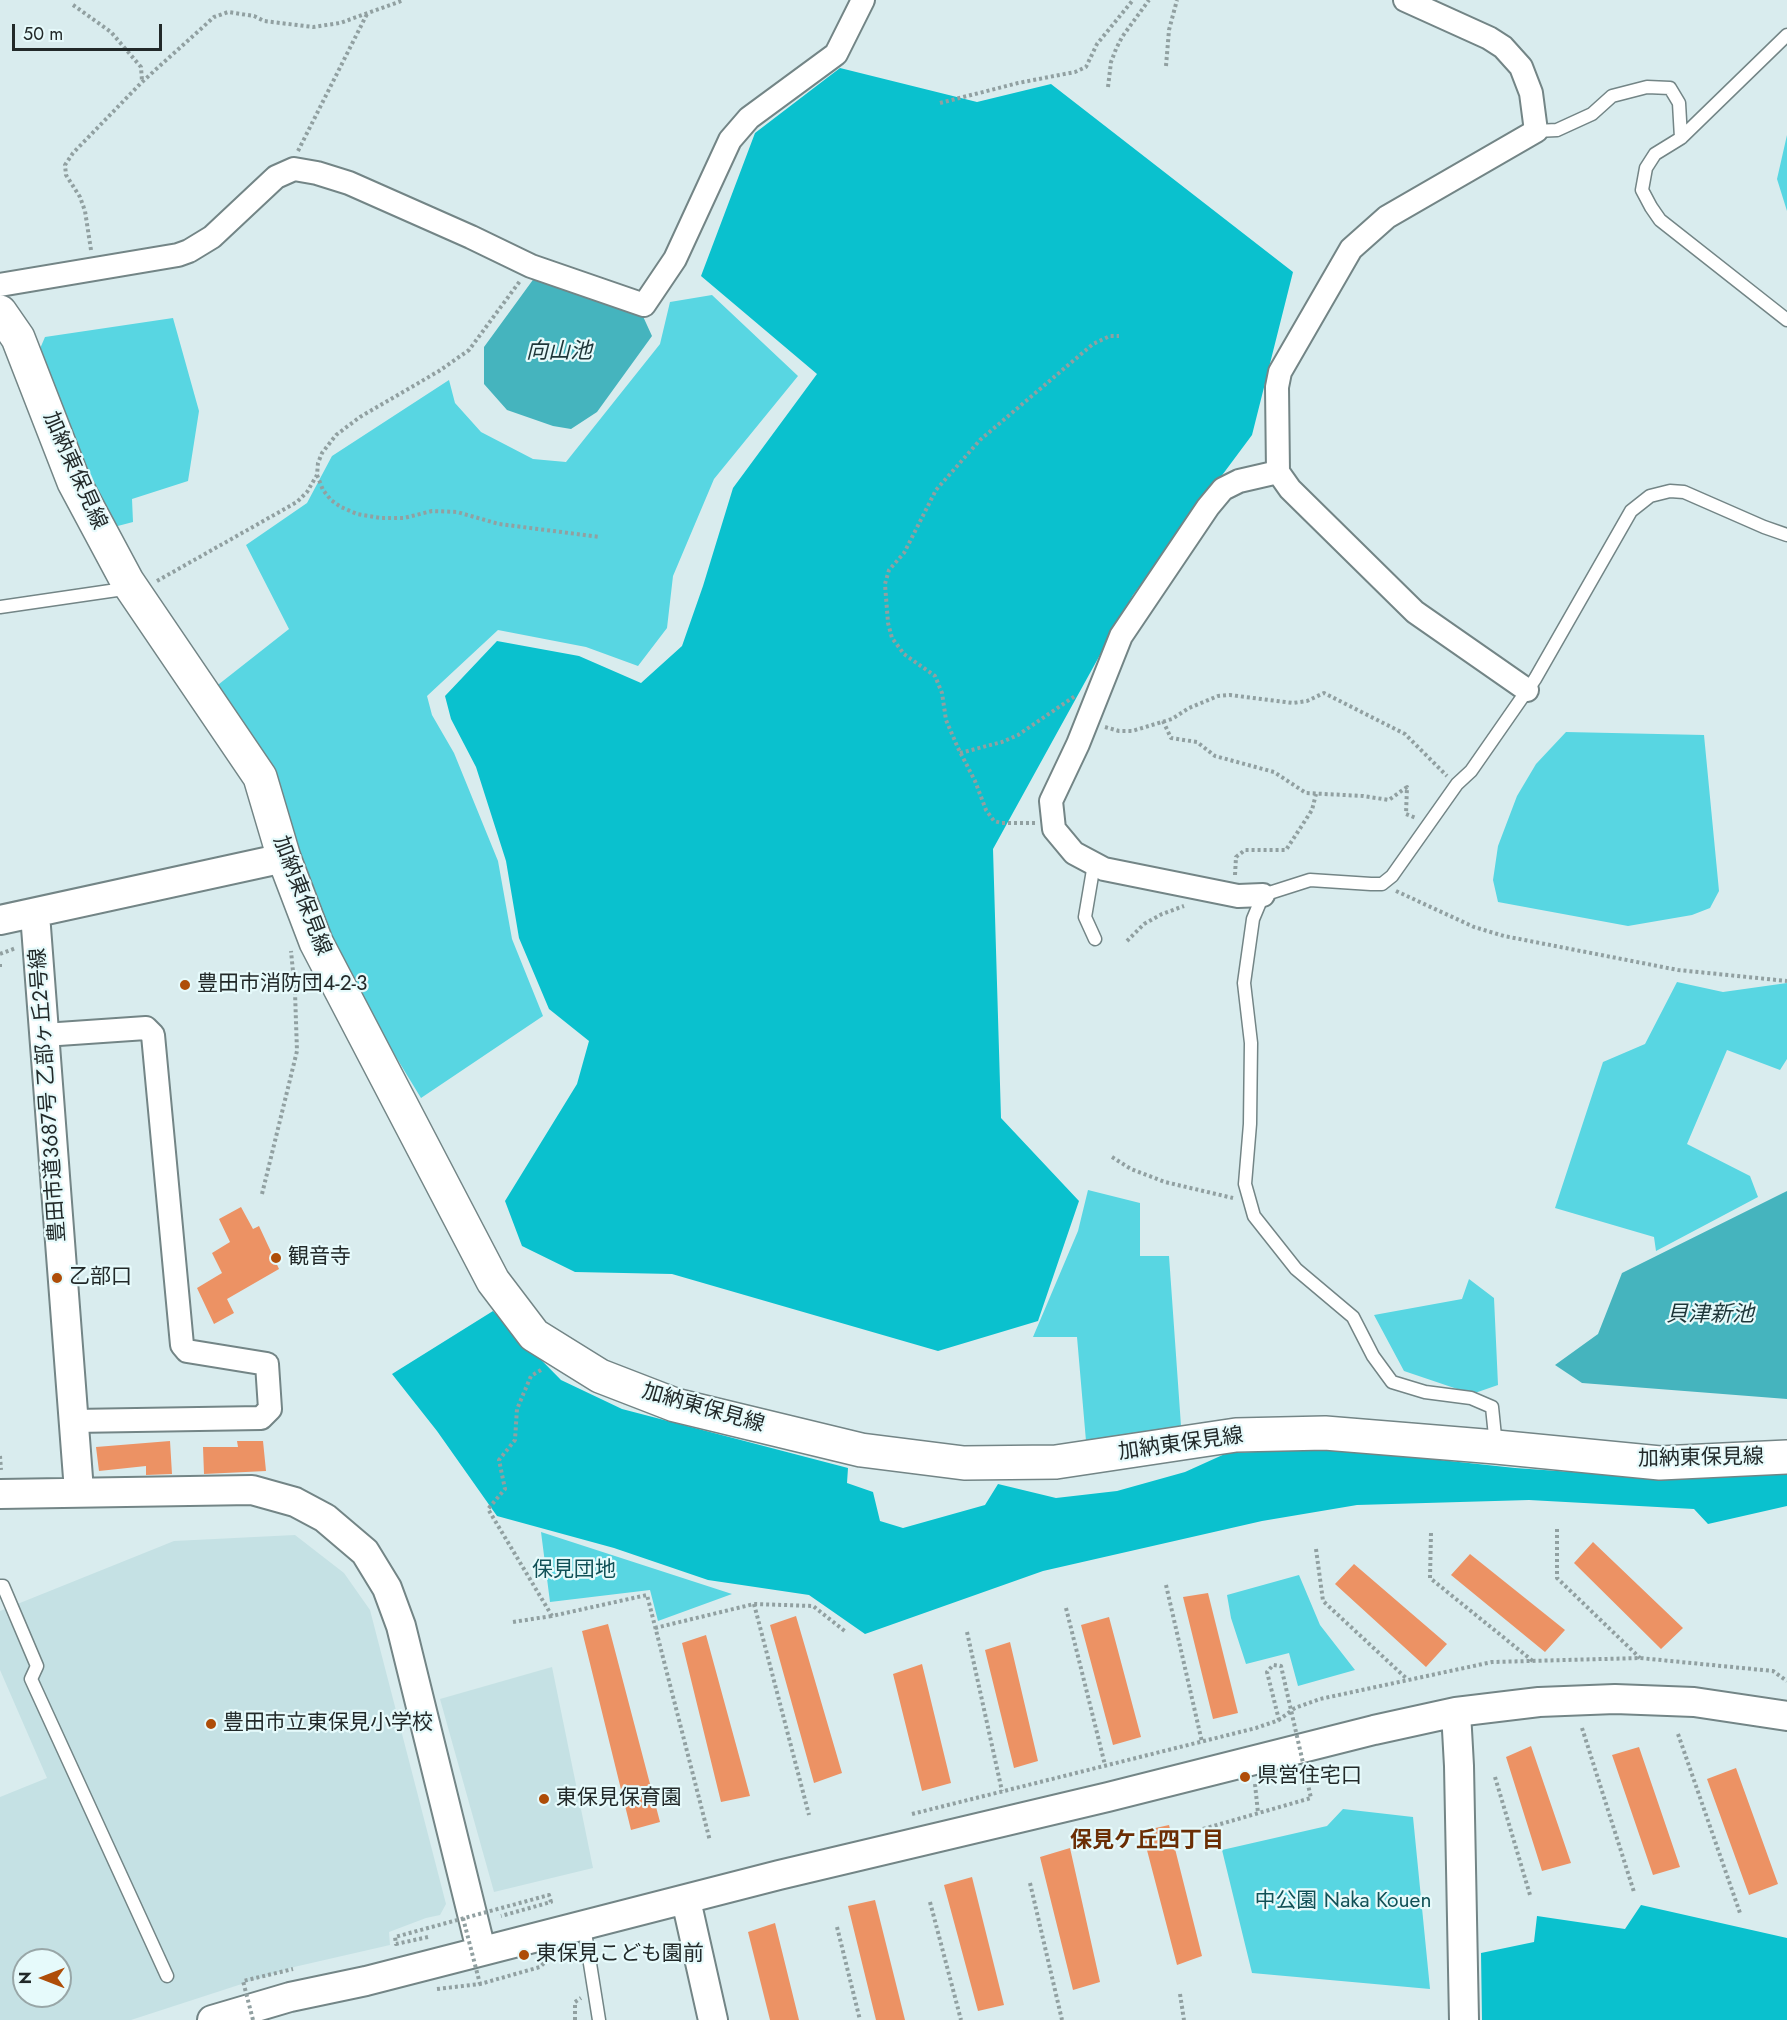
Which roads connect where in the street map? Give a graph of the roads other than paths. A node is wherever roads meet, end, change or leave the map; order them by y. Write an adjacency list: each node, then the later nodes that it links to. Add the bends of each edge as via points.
1 (863, 0): 6 (street, via 836,54 749,118 730,140 675,259 644,305 531,266 349,183 294,169 276,177 212,237 189,251)
2 (1405, 0): 4 (street, via 1503,47 1521,67 1531,93)
3 (1787, 35): 5 (lane)
4 (1536, 131): 5 (lane, via 1557,130 1592,114 1612,96 1647,87 1670,88 1679,104); 9 (street, via 1387,217 1351,249 1280,372)
5 (1681, 138): 8 (lane, via 1655,154 1646,168 1642,190 1651,207 1660,220)
6 (0, 285)
7 (0, 312): 11 (main road, 加納東保見線, via 18,338 74,482)
8 (1787, 320)
9 (1278, 472): 13 (street, via 1290,489 1414,612); 15 (street, via 1223,489 1121,636 1051,801 1054,829 1074,853)
10 (1787, 535): 13 (lane, via 1684,492 1650,496 1631,511)
11 (131, 587): 12 (lane); 14 (main road, 加納東保見線, via 260,777)
12 (0, 607)
13 (1527, 690): 16 (lane, via 1471,771 1382,884 1310,880)
14 (284, 858): 17 (street); 22 (main road, 加納東保見線, via 316,942 493,1281 534,1335 600,1376 675,1405 838,1445 964,1463 1056,1462 1236,1435 1325,1433)
15 (1094, 864): 16 (street, via 1215,892); 19 (lane, via 1084,917)
16 (1263, 895): 22 (lane, via 1253,919 1244,983 1251,1043 1245,1184 1254,1216 1296,1269 1353,1317 1392,1382 1425,1392 1471,1398 1492,1407)
17 (35, 914): 18 (street); 20 (street, 豊田市道3687号 乙部ヶ丘2号線)
18 (0, 920)
19 (1095, 939)
20 (44, 1035): 21 (street, 豊田市道3687号 乙部ヶ丘2号線); 21 (street, via 146,1029 153,1035 182,1345 187,1351 267,1364 270,1409 261,1418)
21 (74, 1421): 24 (street, 豊田市道3687号 乙部ヶ丘2号線)
22 (1496, 1447): 23 (main road, 加納東保見線, via 1660,1463)
23 (1787, 1457)
24 (79, 1491): 25 (street); 31 (street, via 252,1490 295,1502 325,1518 365,1552 387,1587 401,1626)
25 (0, 1494)
26 (0, 1586): 32 (lane, via 37,1666 31,1679)
27 (1456, 1712): 28 (street, via 1539,1702 1615,1699 1694,1702); 29 (street); 36 (street)
28 (1787, 1716)
29 (686, 1900): 30 (street); 35 (street)
30 (584, 1926): 31 (street); 34 (lane)
31 (481, 1950): 33 (street)
32 (167, 1976)
33 (212, 2020)
34 (599, 2020)
35 (713, 2020)
36 (1464, 2020)

